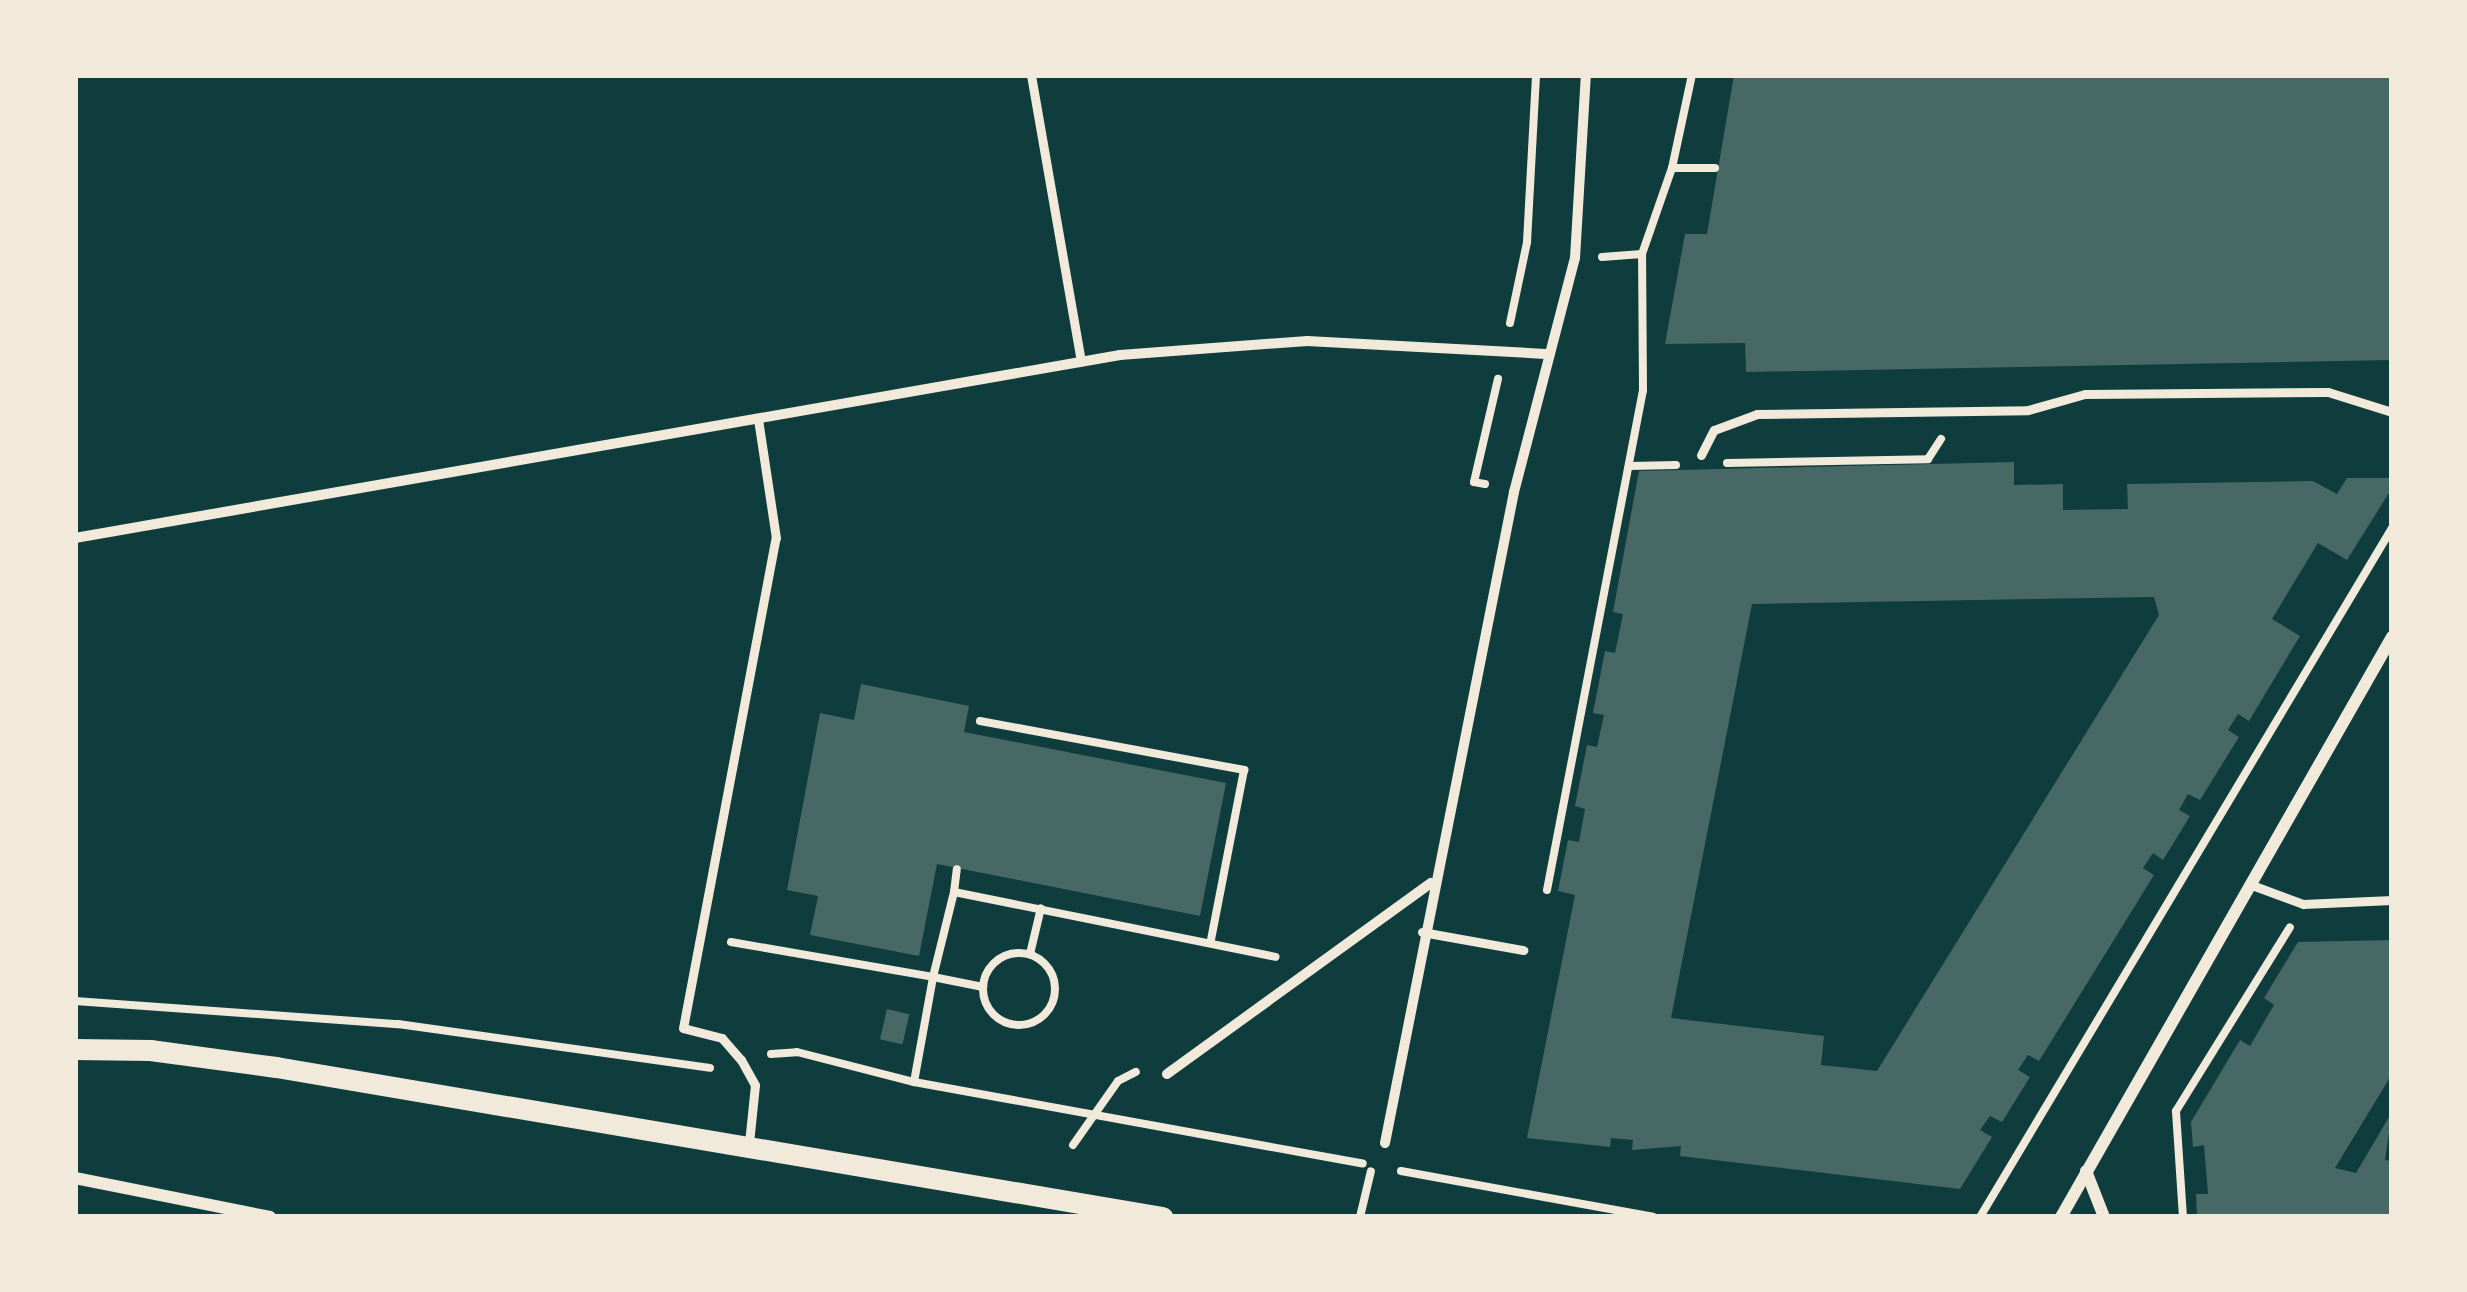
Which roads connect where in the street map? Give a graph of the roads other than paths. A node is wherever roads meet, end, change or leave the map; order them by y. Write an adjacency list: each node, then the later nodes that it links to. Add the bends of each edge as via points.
1 (1031, 75): 4 (lane)
2 (1586, 75): 3 (street, via 1575,258)
3 (1550, 354): 4 (street, via 1307,340); 10 (street)
4 (1081, 362): 6 (street)
5 (2392, 412): 7 (lane, via 2328,392 2085,394 2028,410 1756,414 1714,430)
6 (758, 418): 8 (street); 17 (lane, via 776,538 683,1028 722,1038 741,1060 755,1085)
7 (1700, 460)
8 (75, 538)
9 (2392, 637): 11 (street)
10 (1431, 883): 13 (street); 16 (street)
11 (2249, 884): 12 (lane, via 2303,904); 19 (street)
12 (2392, 900)
13 (1423, 932): 14 (lane); 18 (street)
14 (1523, 950)
15 (75, 1049): 17 (street, via 234,1061)
16 (1167, 1074)
17 (749, 1143): 22 (street)
18 (1385, 1143)
19 (2086, 1171): 23 (street); 24 (street)
20 (75, 1178): 21 (street)
21 (270, 1217)
22 (1162, 1217)
23 (2061, 1217)
24 (2104, 1217)

